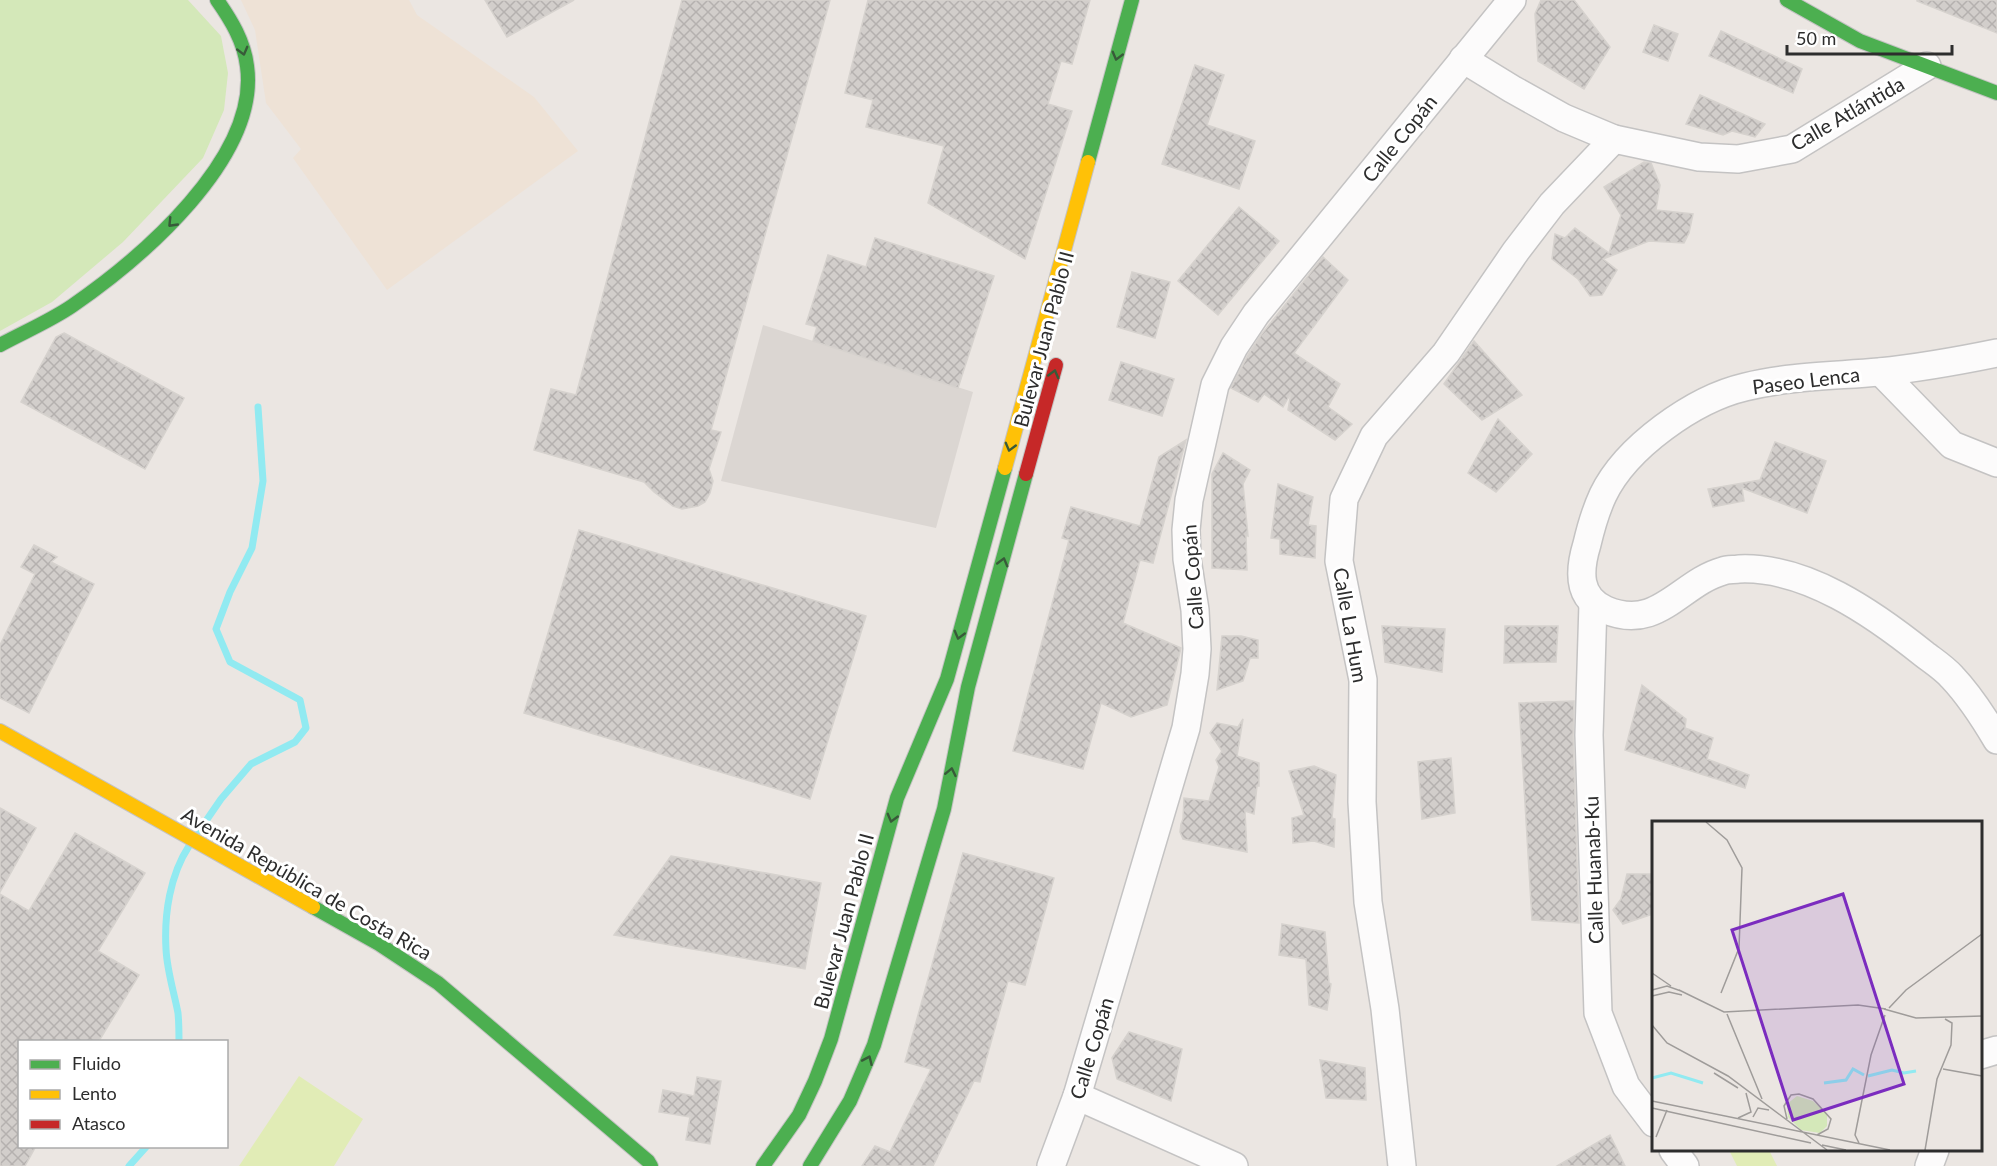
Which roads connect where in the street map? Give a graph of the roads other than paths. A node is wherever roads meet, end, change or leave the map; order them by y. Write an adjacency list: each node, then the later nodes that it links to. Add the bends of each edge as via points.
1 (217, 0): 10 (main road, one-way to 10, via 235,26 245,52 248,78 245,107 235,137 214,172 188,206 140,255 71,306)
2 (1132, 0): 16 (main road, Bulevar Juan Pablo II, one-way to 16)
3 (1512, 0): 6 (street, Calle Copán)
4 (1787, 0): 5 (main road)
5 (1808, 7): 7 (main road, via 1860,41)
6 (1463, 59): 9 (street, Calle Atlántida, via 1564,118); 25 (street, Calle Copán, via 1256,314 1215,385 1186,530 1197,649 1192,699)
7 (1927, 66): 8 (main road); 9 (street, Calle Atlántida, via 1792,148 1738,159 1700,157)
8 (1997, 93)
9 (1614, 139): 37 (street, Calle La Hum, via 1552,204 1446,353 1374,436 1344,499 1339,561 1363,680 1362,802 1368,902 1385,1009)
10 (0, 345)
11 (1997, 352): 13 (street, Paseo Lenca)
12 (1059, 353): 17 (main road, Bulevar Juan Pablo II, one-way to 12)
13 (1881, 372): 14 (street, via 1952,445); 15 (street, Paseo Lenca, via 1742,387 1710,399 1672,422 1635,452 1604,493 1581,566 1583,587)
14 (1997, 463)
15 (1593, 603): 19 (street, via 1615,613 1641,616 1660,609 1701,580 1724,570 1753,569 1809,582 1838,595 1904,637 1951,675 1983,715); 26 (street, Calle Huanab-Ku, via 1589,735 1598,1013 1626,1086)
16 (947, 679): 20 (main road, Bulevar Juan Pablo II); 32 (main road, Bulevar Juan Pablo II, one-way to 32, via 897,798 815,1081 799,1115)
17 (968, 687): 21 (main road, Bulevar Juan Pablo II); 34 (main road, Bulevar Juan Pablo II, one-way to 17, via 850,1101 874,1045 944,809)
18 (0, 731): 27 (main road, Avenida República de Costa Rica, via 379,944 438,983)
19 (1997, 740)
20 (934, 747)
21 (939, 761)
22 (874, 998): 33 (main road, via 840,1097)
23 (1997, 1050): 24 (street)
24 (1982, 1054)
25 (1077, 1096): 35 (street, Calle Copán); 36 (street)
26 (1652, 1122)
27 (629, 1146): 30 (main road, Avenida República de Costa Rica); 31 (main road, Avenida República de Costa Rica)
28 (1674, 1151): 38 (street)
29 (1934, 1151): 39 (street)
30 (651, 1166)
31 (662, 1166)
32 (763, 1166)
33 (798, 1166)
34 (810, 1166)
35 (1051, 1166)
36 (1234, 1166)
37 (1402, 1166)
38 (1685, 1166)
39 (1929, 1166)

